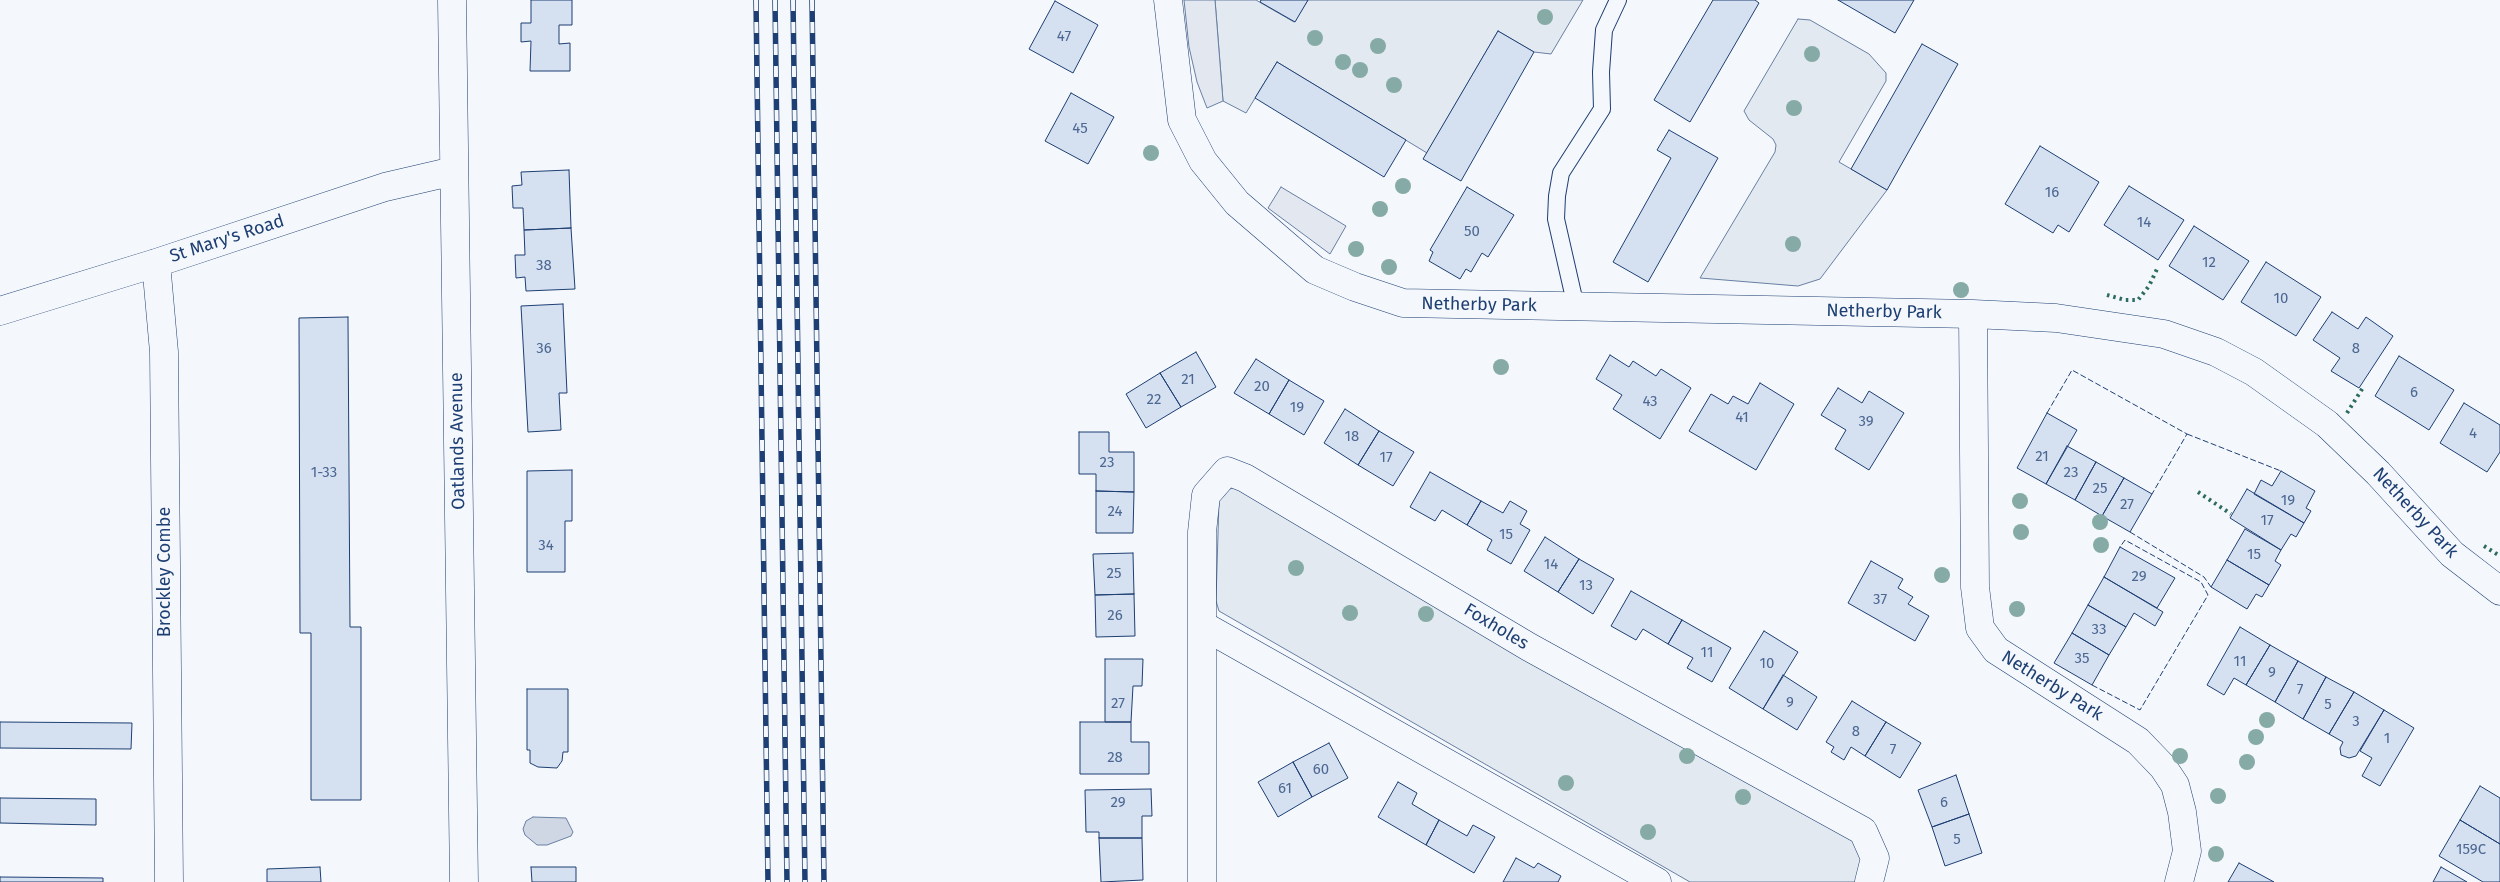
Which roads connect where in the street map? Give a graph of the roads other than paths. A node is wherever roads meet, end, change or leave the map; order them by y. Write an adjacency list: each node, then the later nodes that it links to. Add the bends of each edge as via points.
1 (452, 0): 4 (street, Oatlands Avenue)
2 (1168, 0): 6 (street, Netherby Park, via 1182,120 1203,161 1237,203 1315,270 1403,302)
3 (1618, 0): 6 (lane, via 1604,30 1602,109 1562,173 1557,196 1556,219)
4 (454, 171): 5 (street, St Mary's Road, via 385,186); 12 (street, Oatlands Avenue)
5 (156, 263): 7 (street, St Mary's Road); 11 (street, Brockley Combe, via 164,352)
6 (1576, 307): 8 (street, Netherby Park)
7 (0, 311)
8 (1973, 314): 9 (street, Netherby Park, via 2056,318 2164,334 2216,352 2254,372 2327,424 2378,472 2452,554); 16 (street, Netherby Park, via 1975,587 1980,628 1996,650 2138,741 2163,767 2175,785 2182,812 2187,851)
9 (2500, 591)
10 (1202, 625): 13 (street, Foxholes); 14 (street); 15 (street, Foxholes, via 1202,532 1206,495 1226,471 1246,478 1529,647 1863,831 1875,858)
11 (169, 882)
12 (464, 882)
13 (1202, 882)
14 (1657, 882)
15 (1870, 882)
16 (2179, 882)

